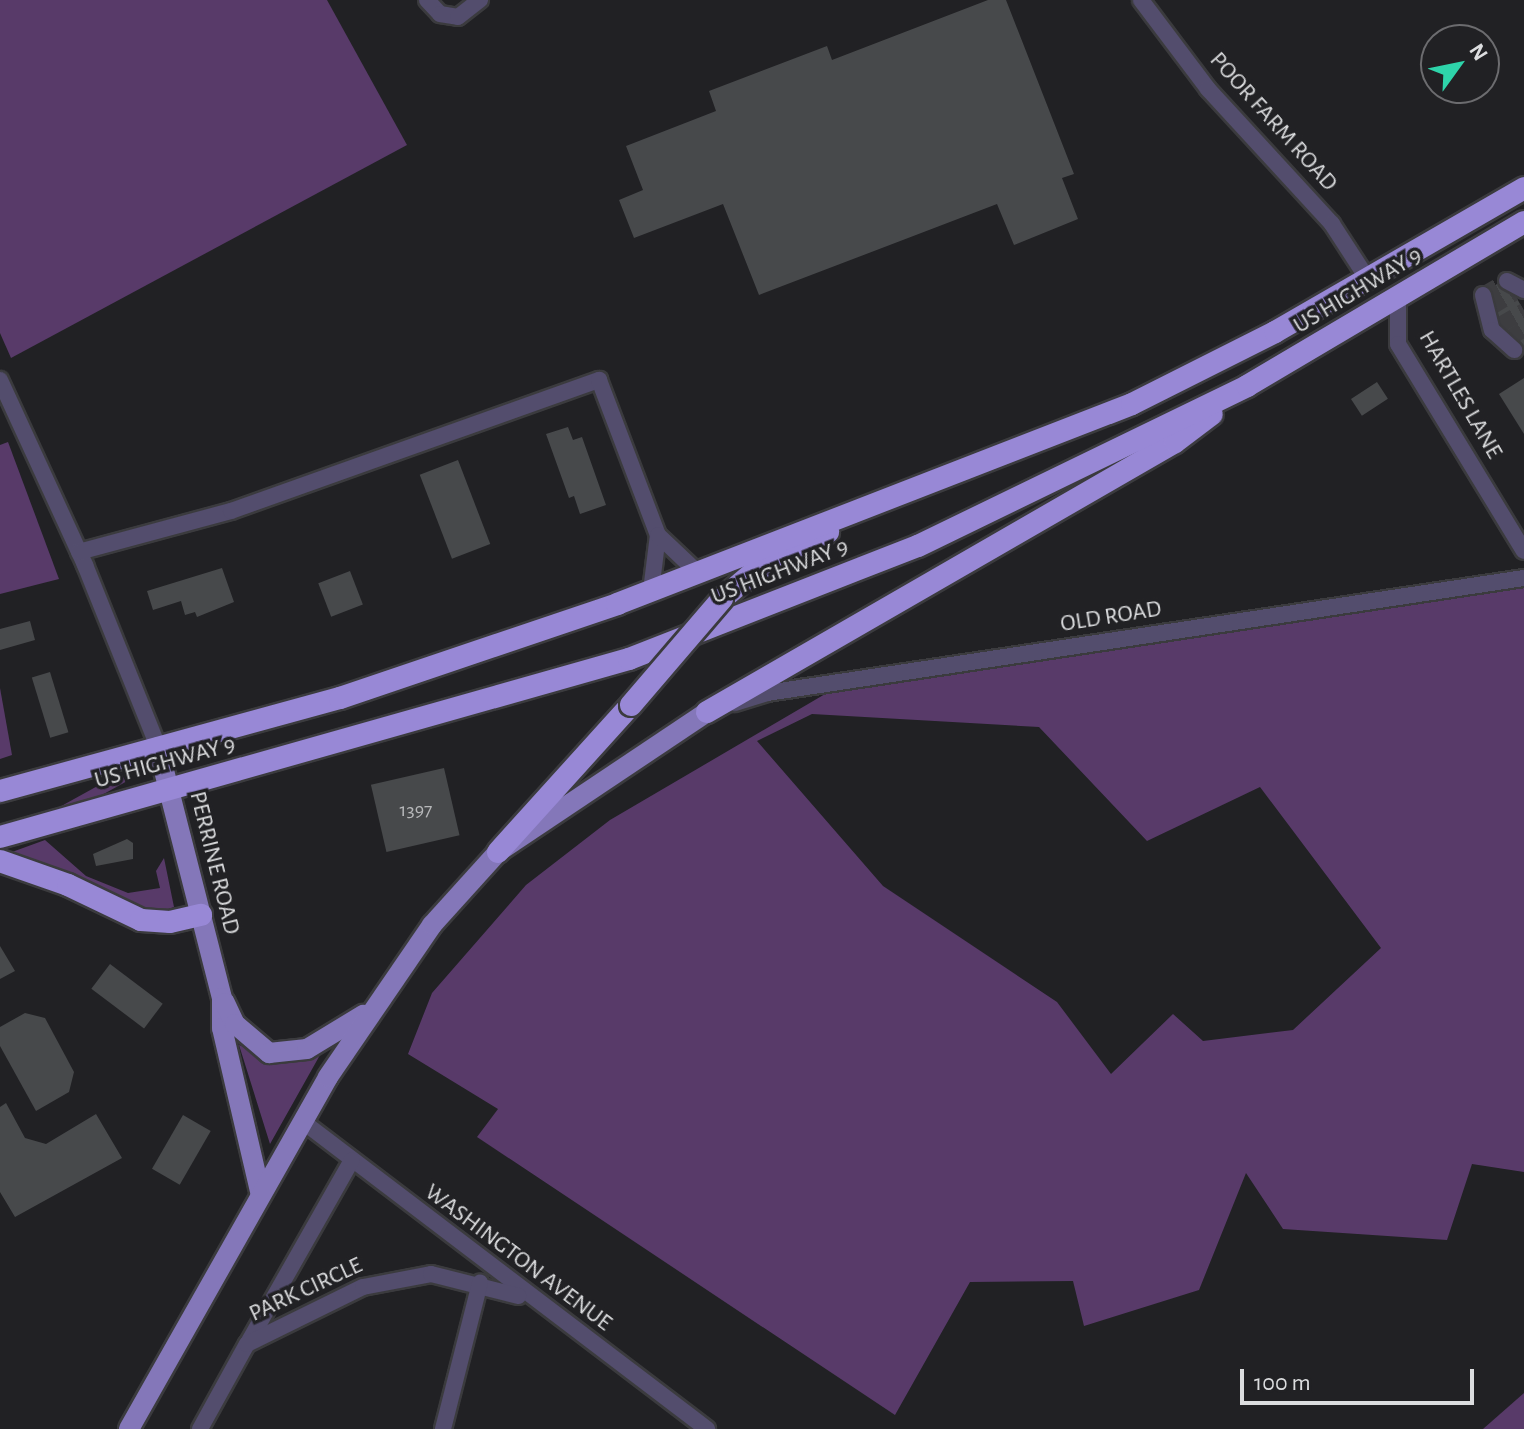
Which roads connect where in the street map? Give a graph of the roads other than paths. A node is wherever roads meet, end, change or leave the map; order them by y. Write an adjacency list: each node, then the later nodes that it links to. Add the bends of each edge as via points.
1 (427, 0): 2 (street, via 449,17 469,13)
2 (480, 0)
3 (1141, 0): 6 (street, POOR FARM ROAD, via 1208,89 1332,224)
4 (1524, 188): 6 (highway, US HIGHWAY 9)
5 (1524, 222): 7 (highway, US HIGHWAY 9)
6 (1367, 278): 12 (highway, US HIGHWAY 9, via 1132,404)
7 (1398, 298): 11 (highway, US HIGHWAY 9); 14 (street, HARTLES LANE, via 1398,344)
8 (1486, 301): 9 (street)
9 (1504, 336)
10 (0, 380): 15 (street, PERRINE ROAD)
11 (1247, 386): 19 (highway, via 1175,442); 21 (highway, US HIGHWAY 9, via 918,546 629,659 292,758)
12 (909, 487): 16 (highway, US HIGHWAY 9); 24 (highway, bridge, via 755,571 722,599)
13 (658, 535): 15 (street, via 599,380 231,511); 16 (street); 18 (street)
14 (1524, 551)
15 (79, 552): 20 (street, PERRINE ROAD)
16 (697, 572): 18 (highway, US HIGHWAY 9)
17 (1524, 578): 19 (street, OLD ROAD, via 767,693)
18 (651, 591): 20 (highway, US HIGHWAY 9, via 340,698)
19 (707, 712): 24 (main road)
20 (158, 747): 21 (main road, PERRINE ROAD); 22 (highway, US HIGHWAY 9)
21 (168, 787): 23 (highway, US HIGHWAY 9); 26 (main road, PERRINE ROAD)
22 (0, 791)
23 (0, 837)
24 (498, 852): 28 (main road, via 432,925)
25 (0, 861): 26 (highway, via 68,885 141,920 170,922)
26 (201, 915): 27 (main road, PERRINE ROAD)
27 (222, 998): 28 (main road, via 235,1024 269,1053 307,1049); 31 (main road, PERRINE ROAD, via 222,1028)
28 (369, 1010): 29 (main road)
29 (302, 1121): 30 (street, WASHINGTON AVENUE); 31 (main road)
30 (352, 1160): 33 (street, WASHINGTON AVENUE); 34 (street)
31 (261, 1195): 35 (main road)
32 (480, 1283): 33 (street, PARK CIRCLE); 34 (street, PARK CIRCLE, via 431,1274 393,1279 363,1287); 37 (street)
33 (531, 1300): 38 (street, WASHINGTON AVENUE)
34 (247, 1344): 36 (street, PARK CIRCLE)
35 (129, 1429)
36 (200, 1429)
37 (443, 1429)
38 (707, 1429)

